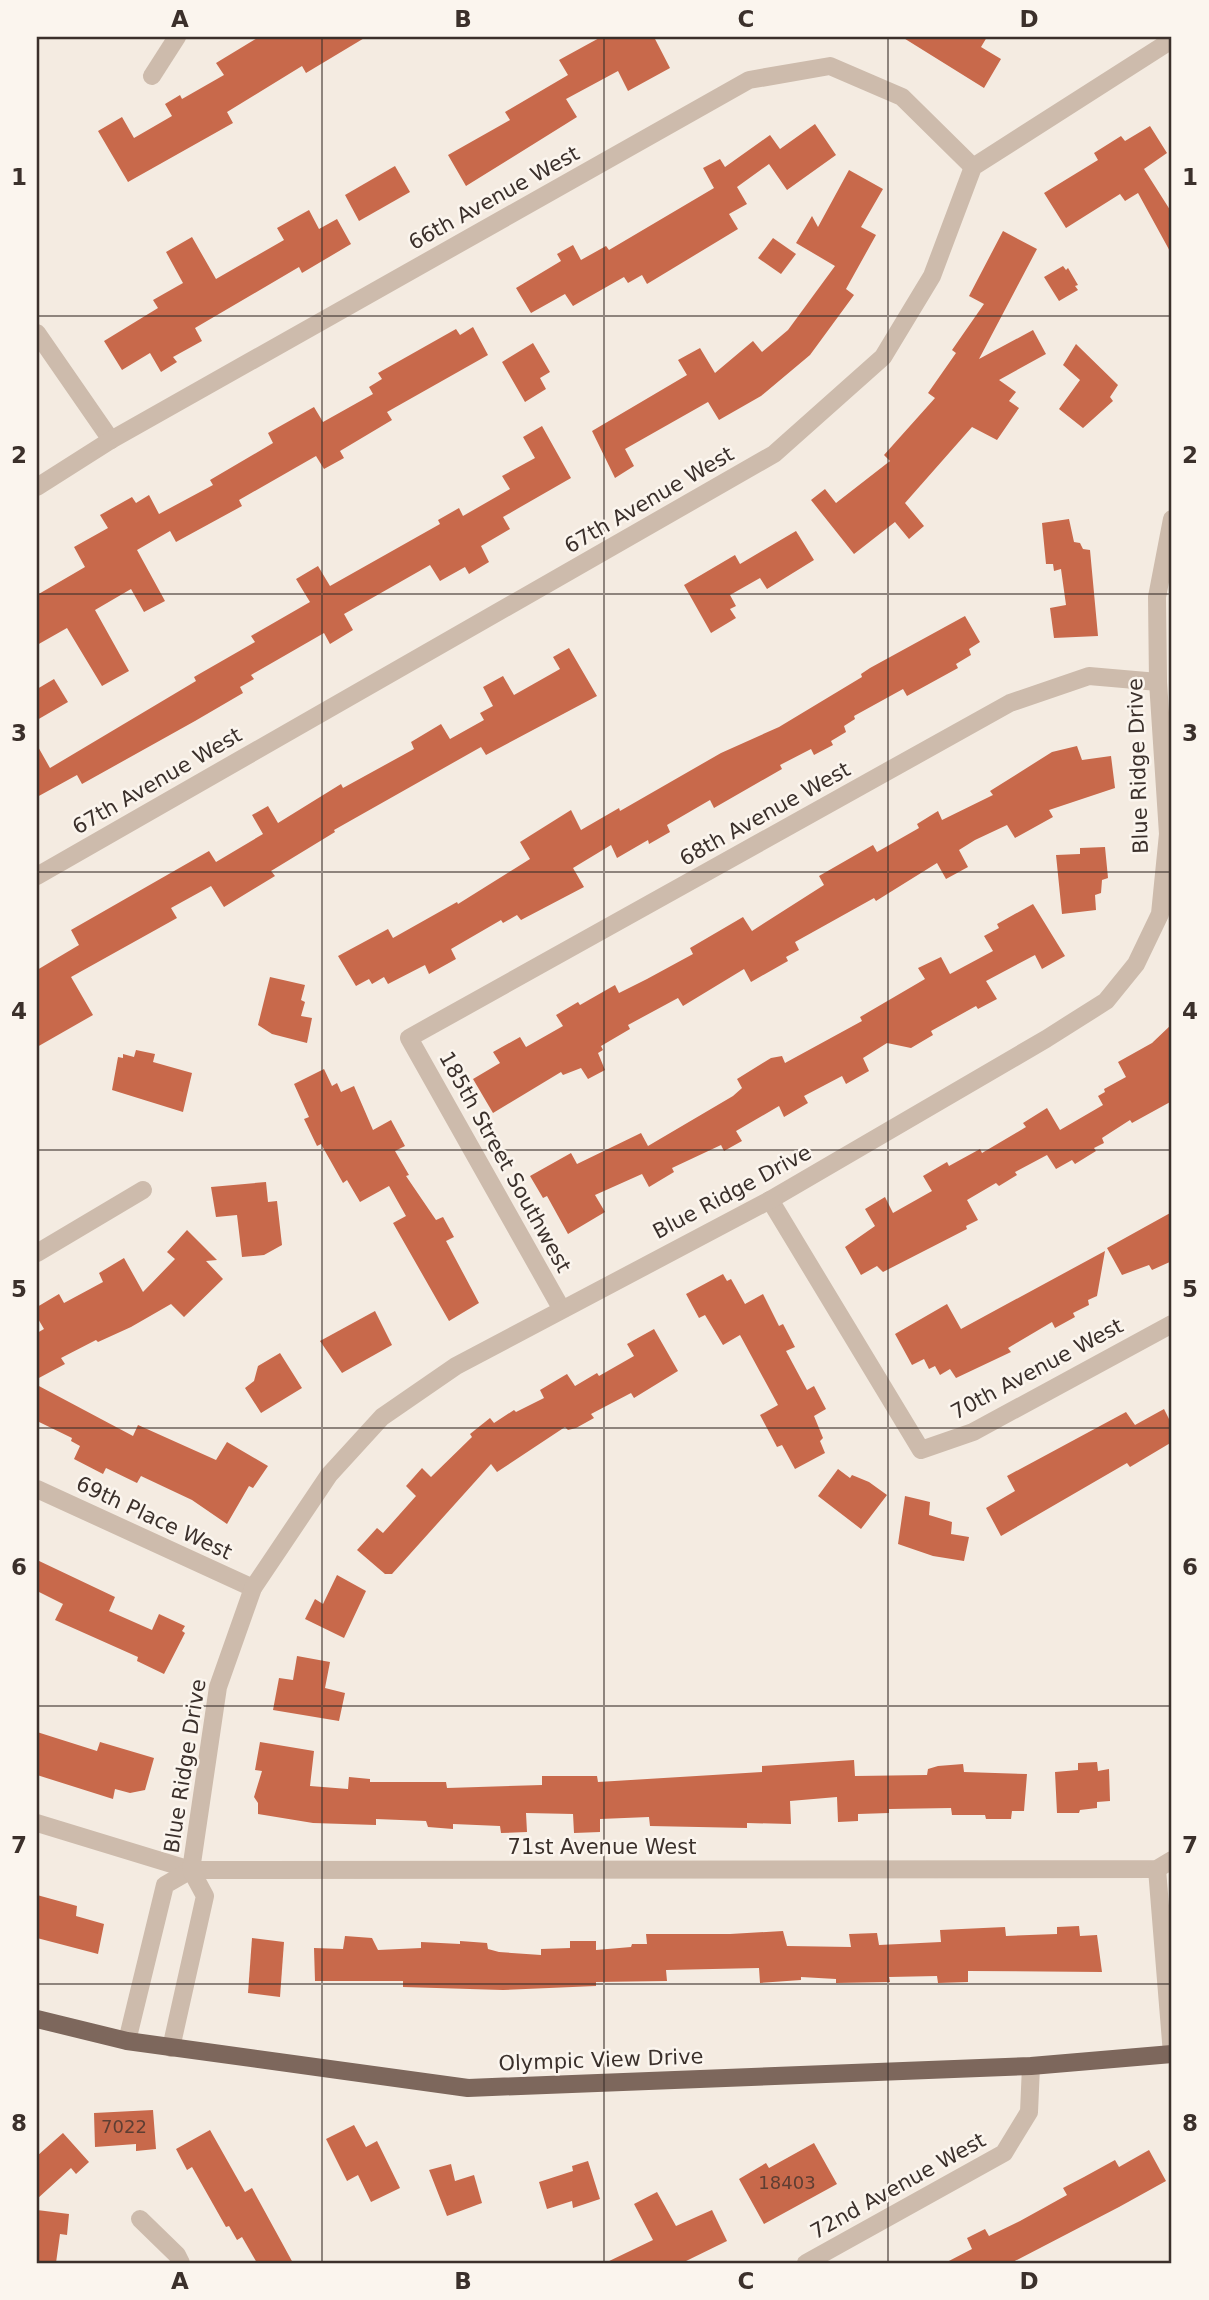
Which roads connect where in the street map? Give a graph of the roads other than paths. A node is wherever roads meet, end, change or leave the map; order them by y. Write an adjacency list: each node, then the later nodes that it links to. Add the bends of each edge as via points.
1 (177, 37): 3 (street)
2 (1168, 44): 4 (street)
3 (152, 76)
4 (973, 167): 6 (street, 66th Avenue West, via 902,97 830,66 749,80); 10 (street, 67th Avenue West, via 932,276 883,357 774,454)
5 (37, 332): 6 (street)
6 (111, 440): 7 (street, 66th Avenue West)
7 (37, 487)
8 (1172, 519): 9 (street, Blue Ridge Drive, via 1157,597)
9 (1158, 682): 11 (street, 68th Avenue West, via 1089,676 1010,703); 13 (street, Blue Ridge Drive, via 1168,834 1160,914 1136,964 1106,1001)
10 (37, 876)
11 (409, 1038): 15 (street, 185th Street Southwest)
12 (143, 1190): 14 (street)
13 (770, 1200): 15 (street, Blue Ridge Drive); 16 (street, 70th Avenue West, via 921,1450 973,1432)
14 (37, 1253)
15 (561, 1308): 18 (street, Blue Ridge Drive, via 456,1366 382,1417 329,1475)
16 (1172, 1324)
17 (37, 1489): 18 (street, 69th Place West)
18 (253, 1588): 21 (street, Blue Ridge Drive, via 218,1687)
19 (37, 1823): 21 (street, 71st Avenue West)
20 (1165, 1864): 21 (street, 71st Avenue West); 25 (street)
21 (191, 1870): 23 (street, Blue Ridge Drive, via 165,1885); 24 (street, Blue Ridge Drive, via 205,1896)
22 (37, 2019): 23 (main road, Olympic View Drive)
23 (127, 2042): 24 (main road, Olympic View Drive)
24 (171, 2048): 26 (main road, Olympic View Drive, via 468,2088)
25 (1172, 2054): 26 (main road, Olympic View Drive)
26 (1031, 2066): 29 (street, 72nd Avenue West, via 1028,2112 1004,2153)
27 (140, 2219): 28 (street)
28 (181, 2263)
29 (806, 2263)

